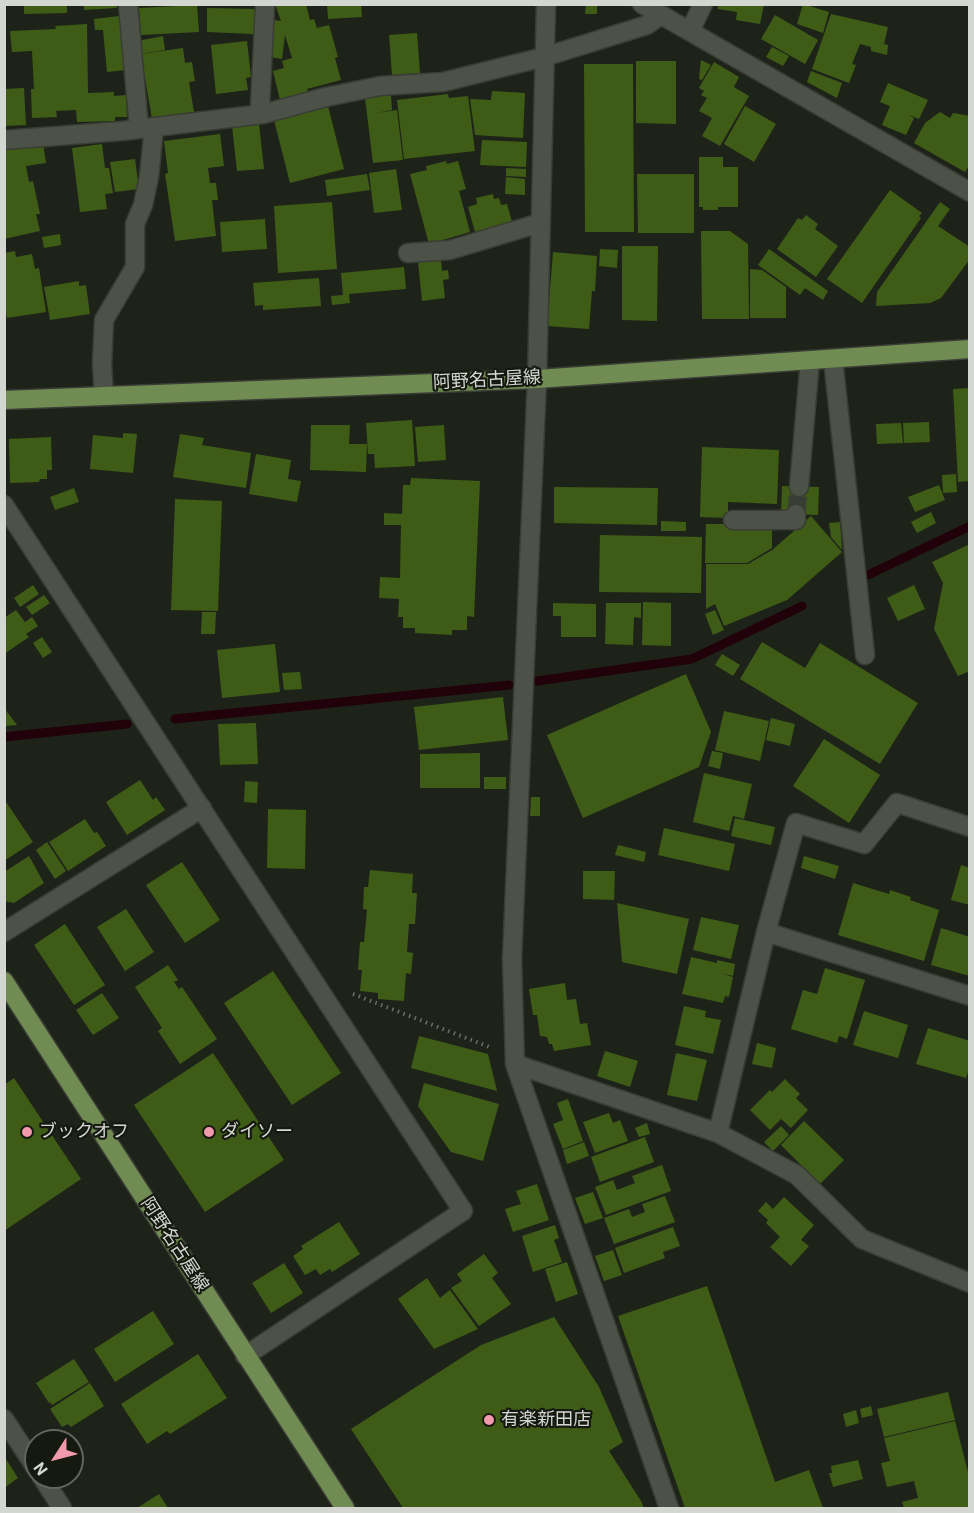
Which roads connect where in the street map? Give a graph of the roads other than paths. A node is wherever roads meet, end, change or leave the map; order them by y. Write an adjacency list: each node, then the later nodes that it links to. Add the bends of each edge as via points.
1 (128, 4): 10 (street)
2 (265, 4): 9 (street, via 260,106)
3 (546, 4): 8 (street)
4 (642, 4): 6 (street)
5 (703, 4): 7 (street)
6 (661, 15): 7 (street); 8 (street, via 647,25)
7 (690, 31): 12 (street)
8 (544, 57): 9 (street, via 443,82 380,86); 13 (street)
9 (263, 114): 10 (street)
10 (146, 128): 11 (street); 19 (street, via 149,177 135,224 135,267 104,320)
11 (4, 140)
12 (969, 192)
13 (540, 223): 14 (street, via 450,250); 18 (street)
14 (408, 253)
15 (969, 349): 16 (main road, 阿野名古屋線)
16 (833, 359): 17 (main road, 阿野名古屋線); 25 (street)
17 (810, 360): 18 (main road, 阿野名古屋線); 21 (street)
18 (537, 379): 19 (main road, 阿野名古屋線); 32 (street, via 512,959)
19 (104, 396): 20 (main road, 阿野名古屋線)
20 (4, 400)
21 (799, 487)
22 (4, 505): 26 (street)
23 (796, 514): 24 (street, via 796,520)
24 (733, 520)
25 (865, 656)
26 (202, 808): 28 (street); 35 (street, via 463,1210)
27 (969, 827): 29 (street, via 897,803 864,844 796,823)
28 (4, 932)
29 (766, 932): 31 (street); 33 (street)
30 (4, 981): 35 (main road, 阿野名古屋線)
31 (969, 996)
32 (515, 1060): 33 (street); 41 (street)
33 (718, 1133): 34 (street, via 797,1175 862,1239)
34 (969, 1283)
35 (245, 1356): 40 (main road, 阿野名古屋線)
36 (4, 1419): 37 (street)
37 (24, 1450)
38 (50, 1489): 39 (street)
39 (62, 1509)
40 (345, 1509)
41 (669, 1509)

